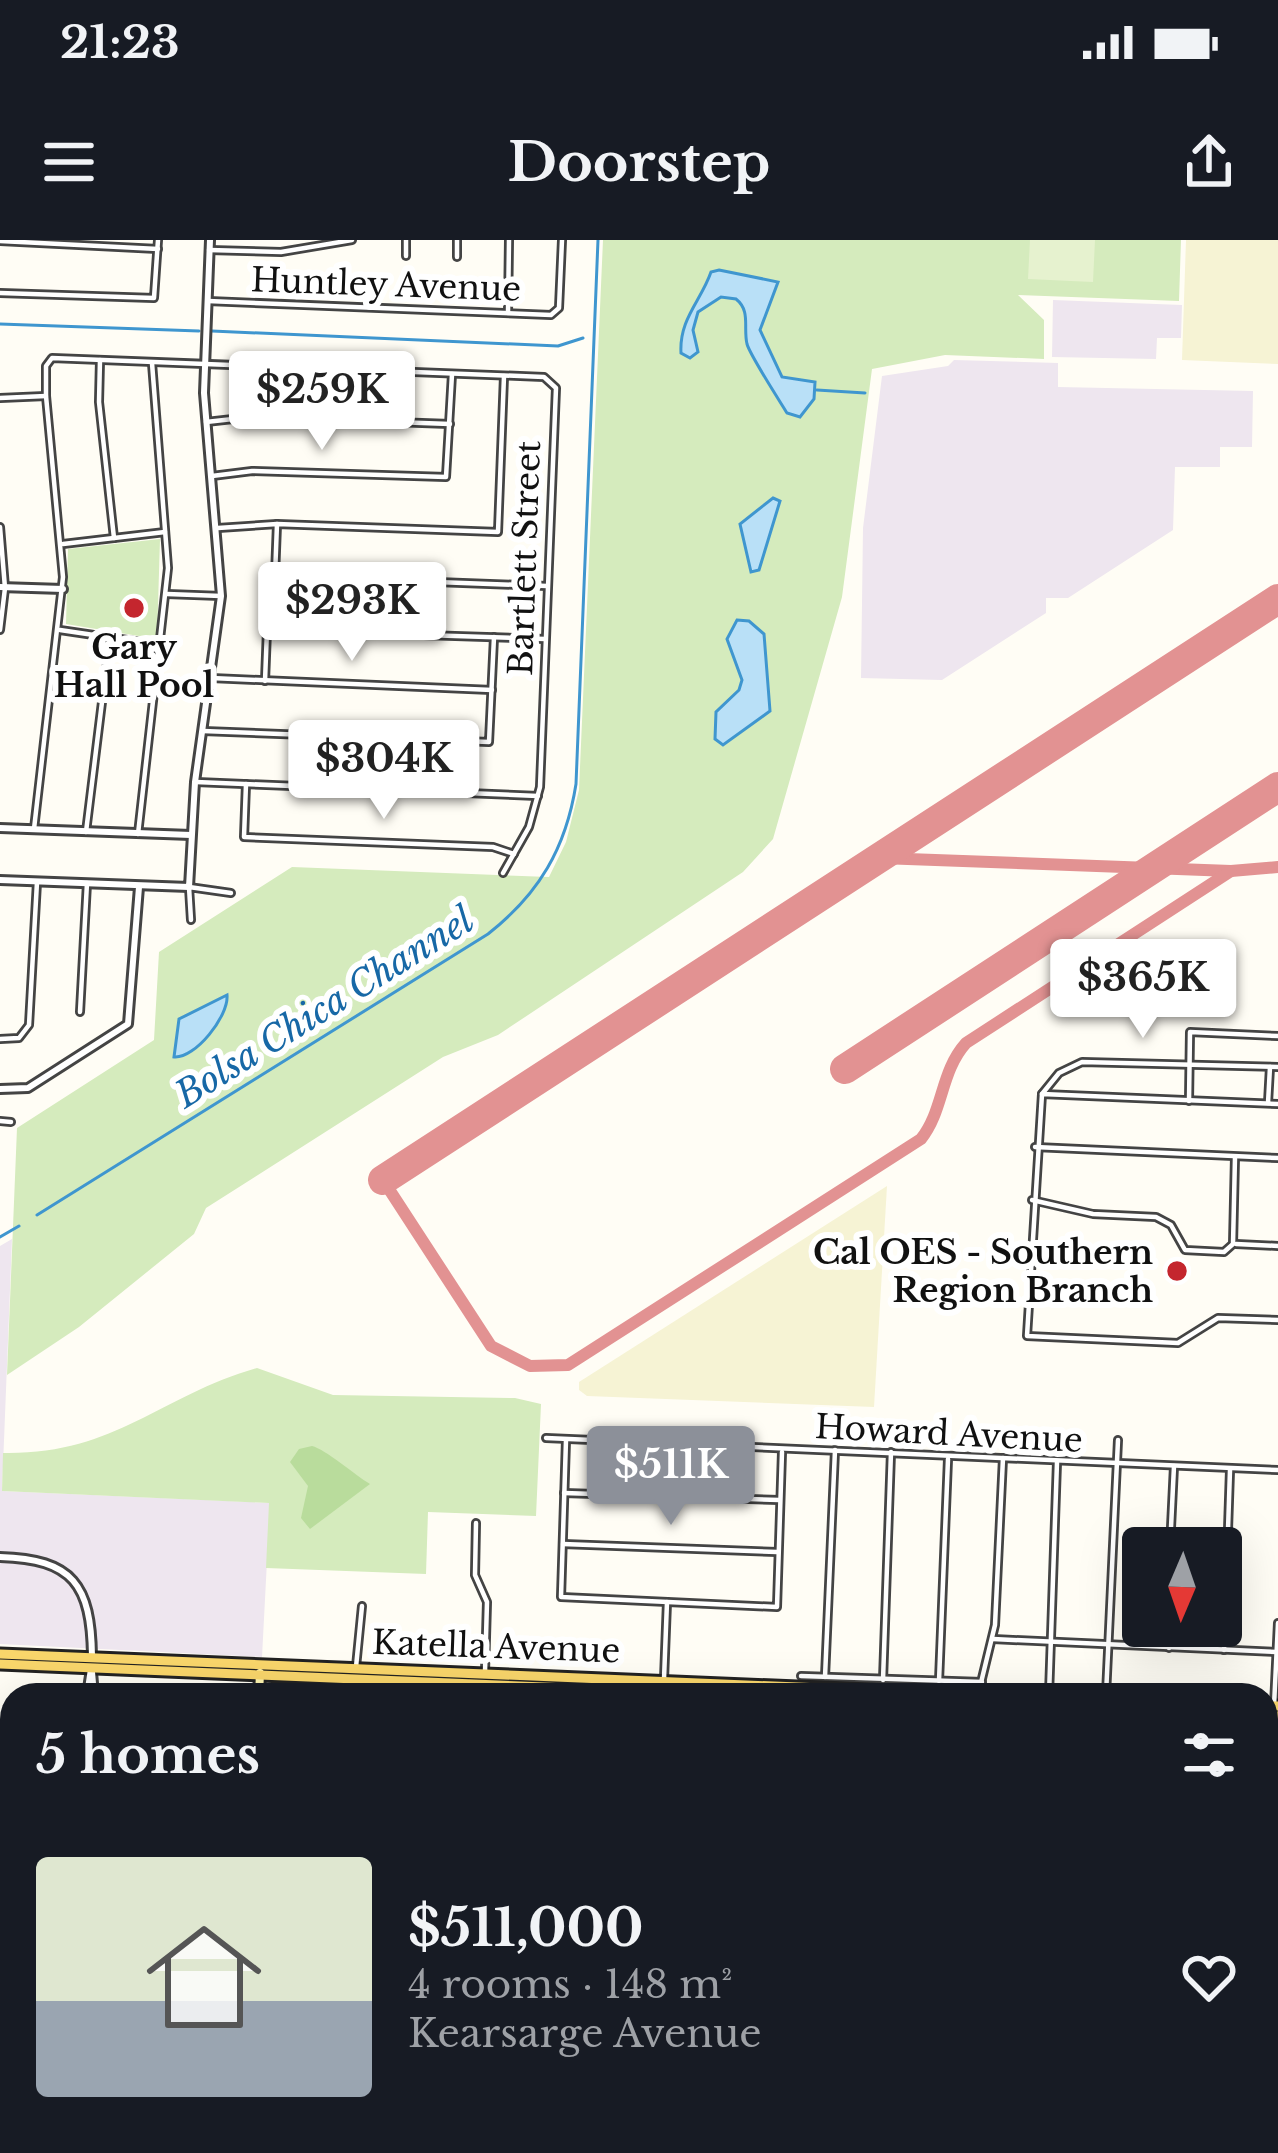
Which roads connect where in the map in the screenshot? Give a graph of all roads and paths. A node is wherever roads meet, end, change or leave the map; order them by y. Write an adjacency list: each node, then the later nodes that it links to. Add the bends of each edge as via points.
1 (158, 240): 9 (street)
2 (350, 240): 8 (street, via 281,252); 10 (street)
3 (406, 240): 11 (street)
4 (457, 240): 12 (street)
5 (509, 240): 15 (street)
6 (562, 240): 15 (street, Huntley Avenue, via 560,308 551,315)
7 (0, 241): 9 (street)
8 (210, 245): 14 (street)
9 (158, 249): 13 (street, via 154,298)
10 (352, 254)
11 (406, 256)
12 (457, 257)
13 (0, 293)
14 (208, 301): 15 (street, Huntley Avenue); 18 (street)
15 (508, 313)
16 (100, 360): 17 (street); 21 (street, via 52,358); 30 (street)
17 (152, 362): 18 (street); 29 (street)
18 (205, 364): 19 (street); 23 (street)
19 (452, 374): 20 (street); 24 (street)
20 (504, 376): 26 (street, via 498,532); 32 (street, Bartlett Street, via 553,382)
21 (46, 396): 22 (street); 31 (street)
22 (0, 398)
23 (206, 422): 24 (street); 25 (street)
24 (450, 424): 25 (street, via 449,472 440,478)
25 (212, 476): 28 (street)
26 (277, 524): 28 (street); 32 (street, via 275,576)
27 (0, 527): 33 (street)
28 (218, 528): 36 (street)
29 (164, 532): 30 (street); 35 (street)
30 (114, 538): 31 (street)
31 (61, 544): 34 (street)
32 (547, 586): 41 (street, Bartlett Street)
33 (2, 588): 34 (street); 38 (street)
34 (63, 589): 37 (street)
35 (166, 594): 36 (street); 42 (street)
36 (220, 596): 43 (street)
37 (58, 629): 39 (street); 51 (street)
38 (0, 630)
39 (110, 637): 42 (street); 52 (street)
40 (494, 637): 41 (street); 44 (street, via 267,630); 45 (street)
41 (544, 639): 49 (street, Bartlett Street)
42 (161, 646): 53 (street)
43 (211, 678): 44 (street); 46 (street)
44 (265, 680): 45 (street)
45 (492, 690): 46 (street, via 489,742)
46 (203, 730): 47 (street)
47 (195, 782): 48 (street); 54 (street)
48 (246, 784): 49 (street); 55 (street, via 244,837)
49 (538, 796): 55 (street, Bartlett Street)
50 (0, 828): 51 (street)
51 (34, 830): 52 (street)
52 (86, 832): 53 (street)
53 (138, 834): 54 (street)
54 (190, 835): 61 (street)
55 (515, 854): 56 (street, Bartlett Street)
56 (502, 873)
57 (0, 880): 58 (street)
58 (37, 882): 59 (street); 66 (street, via 29,1025 19,1038)
59 (87, 884): 60 (street); 64 (street)
60 (139, 886): 61 (street); 69 (street, via 128,1024 28,1088)
61 (189, 887): 62 (street); 63 (street)
62 (231, 893)
63 (191, 920)
64 (80, 1012)
65 (1278, 1036): 67 (street, via 1190,1032)
66 (0, 1039)
67 (1190, 1063): 68 (street); 70 (street, via 1082,1062); 71 (street)
68 (1274, 1066): 72 (street)
69 (0, 1089)
70 (1042, 1094): 71 (street); 76 (street)
71 (1189, 1101): 72 (street)
72 (1268, 1103): 73 (street)
73 (1278, 1104)
74 (0, 1121): 75 (street)
75 (11, 1121)
76 (1035, 1148): 77 (street); 79 (street)
77 (1235, 1157): 78 (street); 80 (street)
78 (1278, 1158)
79 (1032, 1200): 80 (street, via 1156,1217 1185,1250 1224,1252); 82 (street, via 1027,1336 1178,1343 1218,1318)
80 (1233, 1244): 81 (street)
81 (1278, 1246)
82 (1278, 1320)
83 (546, 1438): 84 (street, Howard Avenue)
84 (566, 1440): 86 (street, Howard Avenue); 96 (street)
85 (1118, 1440): 92 (street)
86 (782, 1450): 87 (street, Howard Avenue); 97 (street)
87 (835, 1450): 88 (street, Howard Avenue); 118 (street)
88 (890, 1452): 89 (street, Howard Avenue); 120 (street)
89 (948, 1457): 90 (street, Howard Avenue); 121 (street)
90 (1003, 1459): 91 (street, Howard Avenue); 106 (street)
91 (1057, 1462): 92 (street, Howard Avenue); 107 (street)
92 (1119, 1466): 93 (street, Howard Avenue); 108 (street)
93 (1174, 1466): 94 (street, Howard Avenue); 99 (street)
94 (1230, 1467): 95 (street, Howard Avenue); 110 (street)
95 (1278, 1470)
96 (564, 1493): 97 (street); 100 (street)
97 (779, 1500): 101 (street)
98 (476, 1523): 126 (street, via 475,1575 487,1602)
99 (1171, 1527)
100 (562, 1544): 101 (street); 103 (street, via 561,1597)
101 (778, 1552): 103 (street, via 777,1607)
102 (0, 1557): 113 (street, via 45,1561 74,1580 89,1604)
103 (667, 1602): 119 (street)
104 (362, 1606): 116 (street)
105 (1278, 1623): 111 (street)
106 (992, 1639): 107 (street); 122 (street)
107 (1051, 1643): 108 (street); 129 (street)
108 (1109, 1645): 109 (street); 130 (street)
109 (1169, 1648): 110 (street)
110 (1223, 1650): 111 (street)
111 (1276, 1652): 131 (street)
112 (0, 1654): 113 (main road, Katella Avenue)
113 (92, 1663): 114 (main road, Katella Avenue); 115 (main road, Katella Avenue); 123 (street)
114 (0, 1664)
115 (260, 1669): 116 (main road, Katella Avenue); 124 (main road)
116 (356, 1673): 125 (main road, Katella Avenue)
117 (801, 1676): 118 (street)
118 (825, 1677): 120 (street)
119 (664, 1679): 127 (main road, Katella Avenue); 128 (main road, Katella Avenue)
120 (883, 1679): 121 (street)
121 (939, 1681): 122 (street)
122 (982, 1682)
123 (91, 1683)
124 (259, 1683)
125 (471, 1683)
126 (483, 1683)
127 (519, 1683)
128 (726, 1683)
129 (1049, 1683)
130 (1107, 1683)
131 (1274, 1683)

